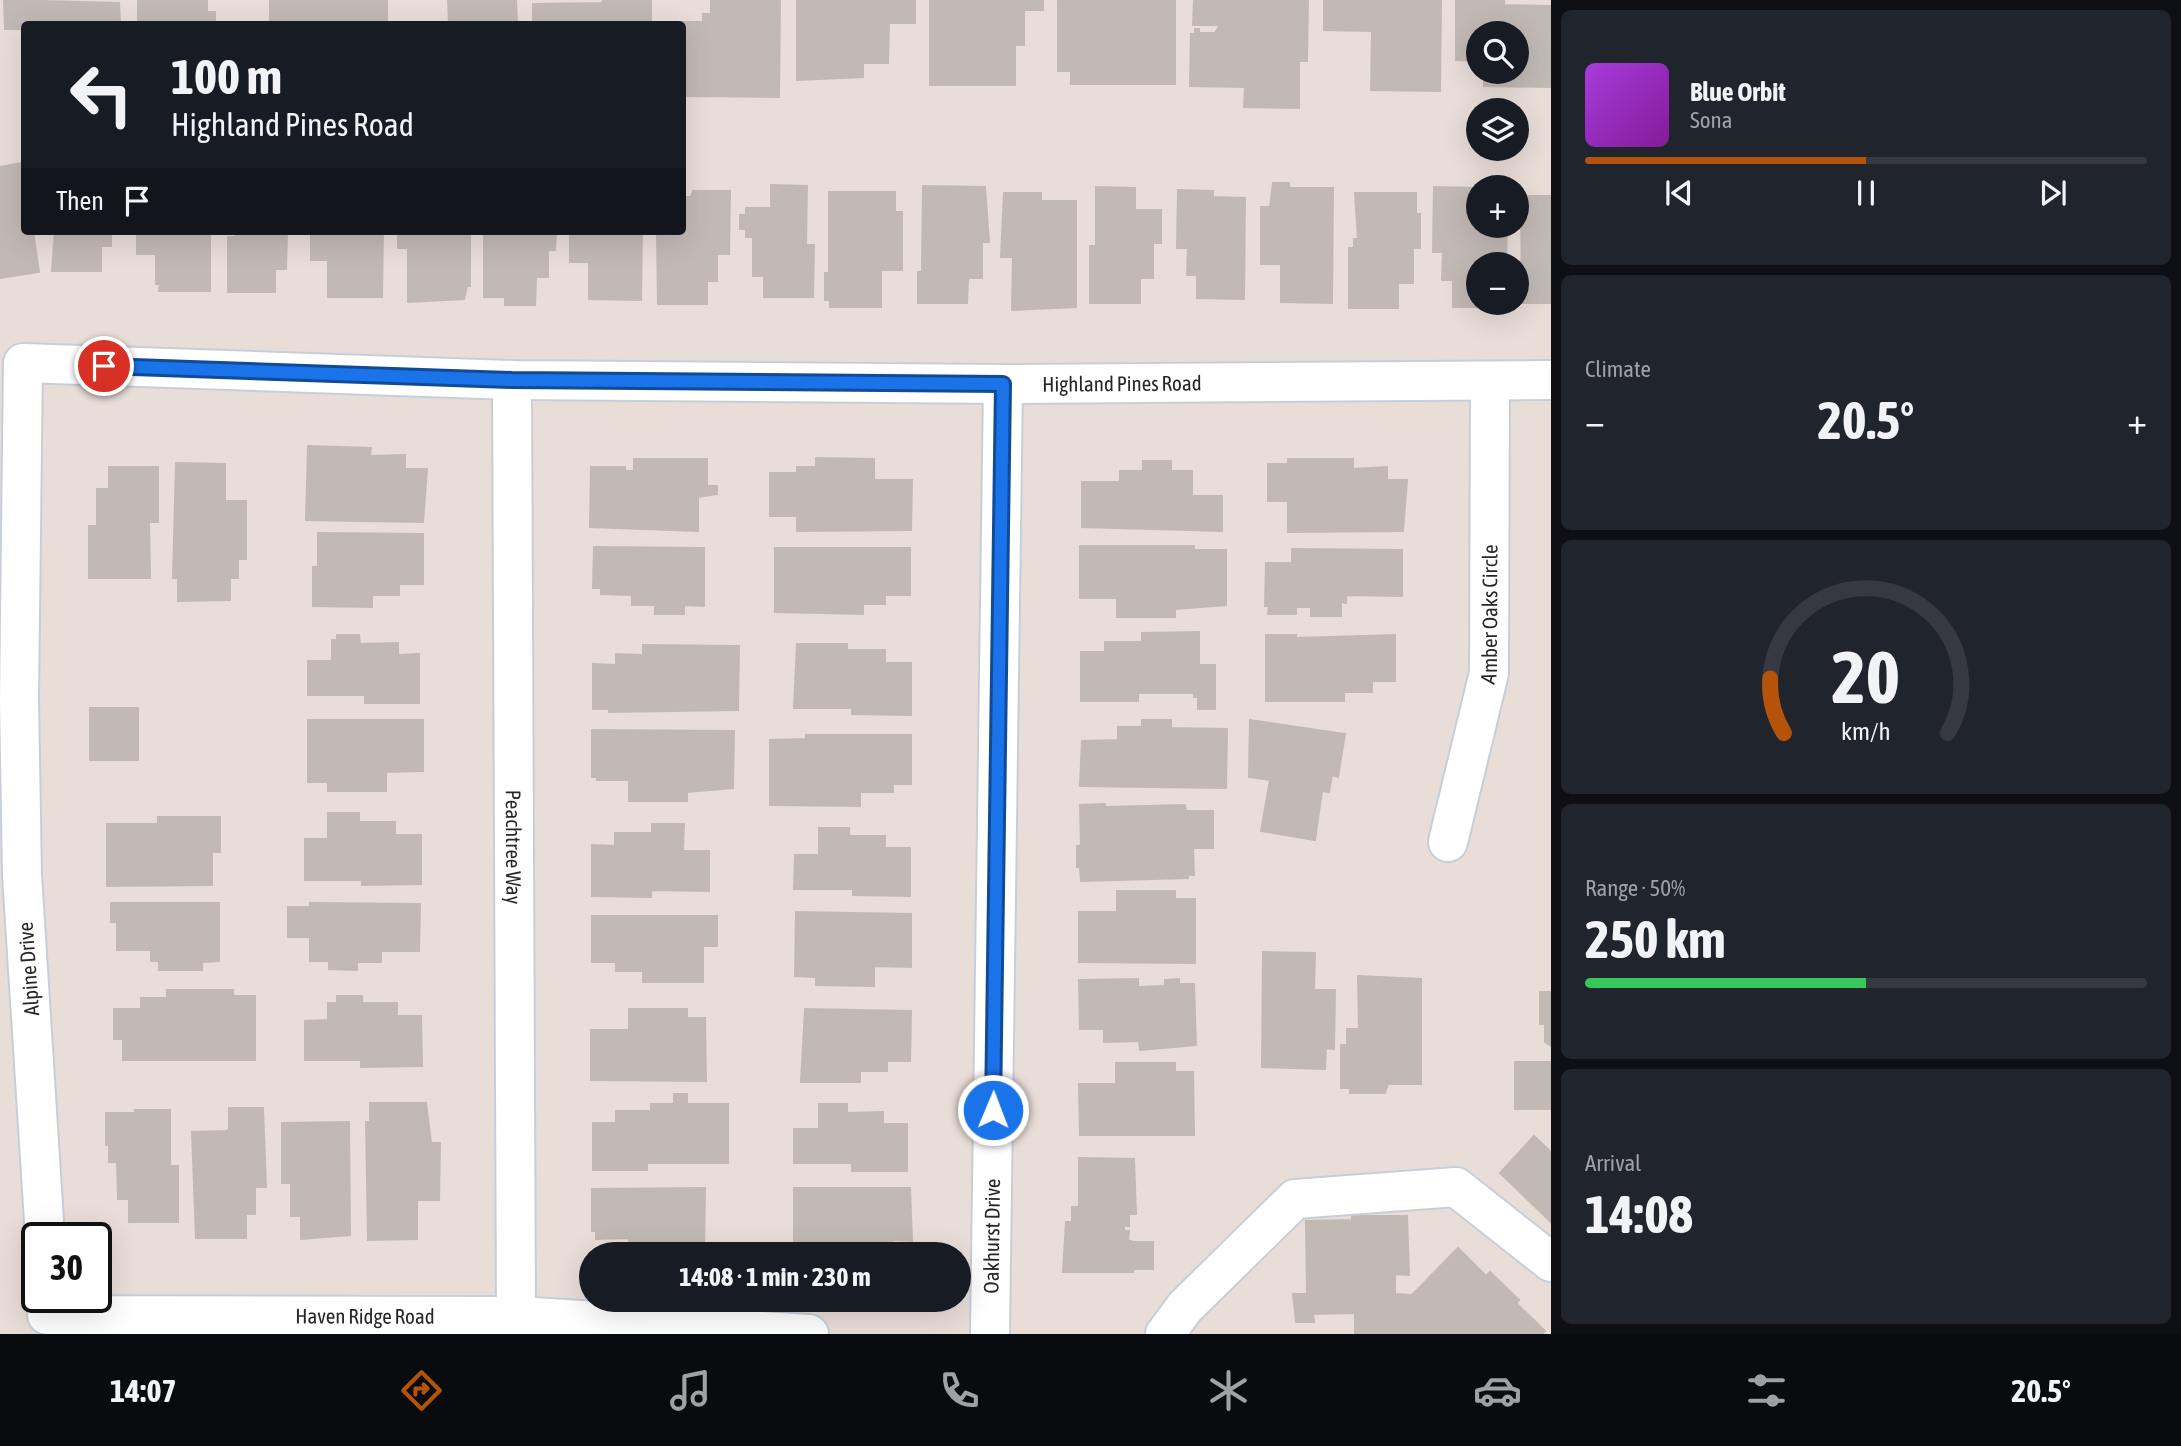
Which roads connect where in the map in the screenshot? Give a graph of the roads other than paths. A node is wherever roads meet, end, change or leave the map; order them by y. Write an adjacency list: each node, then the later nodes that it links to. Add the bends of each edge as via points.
1 (23, 363): 2 (street, Highland Pines Road); 6 (street, Alpine Drive)
2 (512, 380): 5 (street, Highland Pines Road); 11 (street, Peachtree Way)
3 (1551, 380): 4 (street, Highland Pines Road)
4 (1490, 381): 5 (street, Highland Pines Road); 7 (street, Amber Oaks Circle, via 1489,673)
5 (1003, 384): 13 (street, Oakhurst Drive)
6 (6, 699): 8 (street, Alpine Drive)
7 (1448, 842)
8 (44, 1222)
9 (1551, 1262): 14 (street, via 1456,1187 1295,1199 1185,1307)
10 (112, 1307): 11 (street, Haven Ridge Road)
11 (516, 1316): 12 (street, Haven Ridge Road)
12 (809, 1334)
13 (990, 1334)
14 (1166, 1334)

